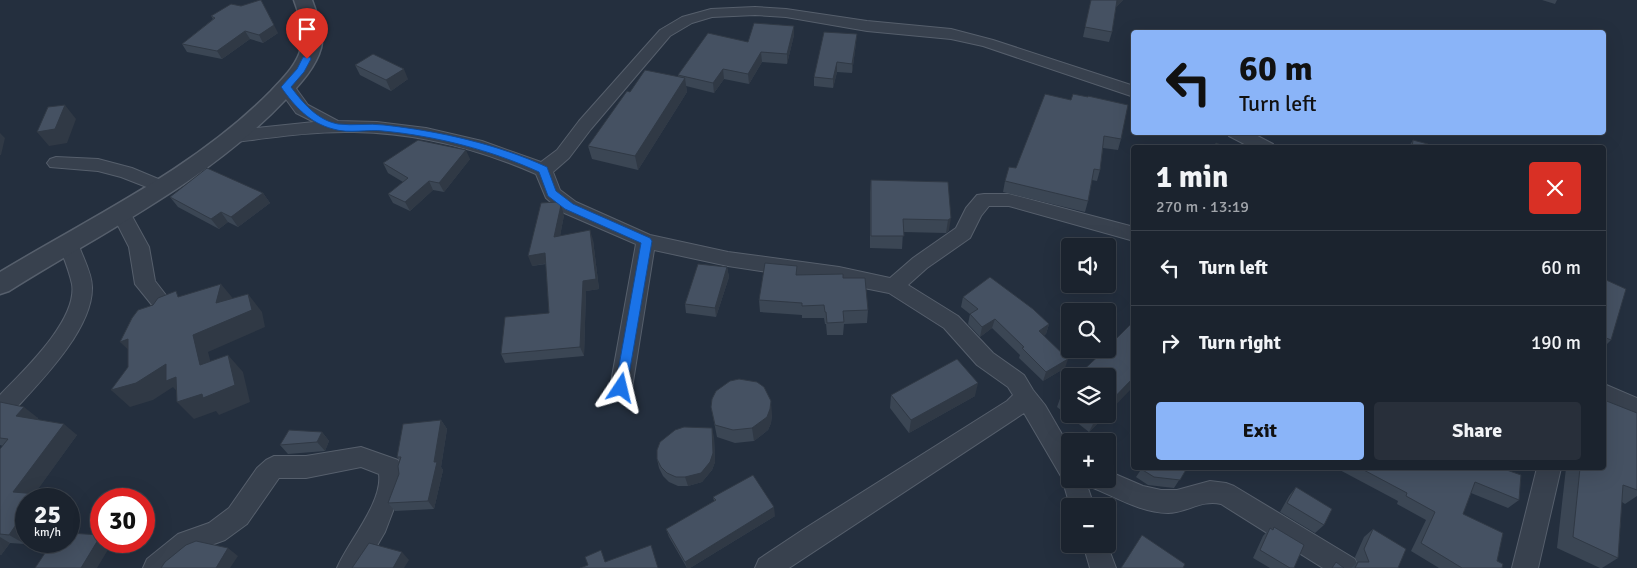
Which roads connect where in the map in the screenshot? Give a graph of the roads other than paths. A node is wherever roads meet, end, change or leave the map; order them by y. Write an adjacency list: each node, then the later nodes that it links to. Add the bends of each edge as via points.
1 (303, 0): 3 (street, via 311,22 312,46 300,70)
2 (788, 6): 4 (street, via 867,26 951,34 988,43); 10 (street, via 711,13 688,20 666,33 563,154)
3 (286, 87): 5 (street, via 302,108); 7 (street)
4 (1131, 91)
5 (336, 127): 7 (street); 10 (street, via 383,128 434,136 490,150)
6 (1241, 135): 8 (street)
7 (236, 136): 11 (street)
8 (1261, 145)
9 (56, 163): 11 (street, via 98,165)
10 (544, 170): 14 (street, via 552,193 569,206)
11 (162, 187): 12 (street)
12 (120, 212): 15 (street); 18 (street, via 139,246 145,284 162,303)
13 (1131, 233): 17 (street, via 1009,200 984,200 963,233 920,262)
14 (646, 241): 17 (street, via 728,259); 19 (street)
15 (68, 243): 16 (street); 23 (street, via 82,285 80,308 41,366)
16 (0, 284)
17 (894, 286): 21 (street, via 951,322 985,359 1016,381)
18 (162, 315)
19 (621, 388)
20 (1606, 394): 22 (street)
21 (1025, 398): 24 (street, via 1038,412); 30 (street, via 1015,408)
22 (1637, 409)
23 (0, 410)
24 (1061, 453)
25 (1548, 470): 33 (street)
26 (1116, 486): 32 (street, via 1156,501 1170,502 1206,490 1226,494)
27 (1098, 553): 31 (street)
28 (156, 568): 29 (street, via 187,542 216,532 238,516 274,467 306,467 361,458 390,467 392,482 376,524)
29 (350, 568)
30 (768, 568)
31 (1103, 568)
32 (1346, 568)
33 (1525, 568)

